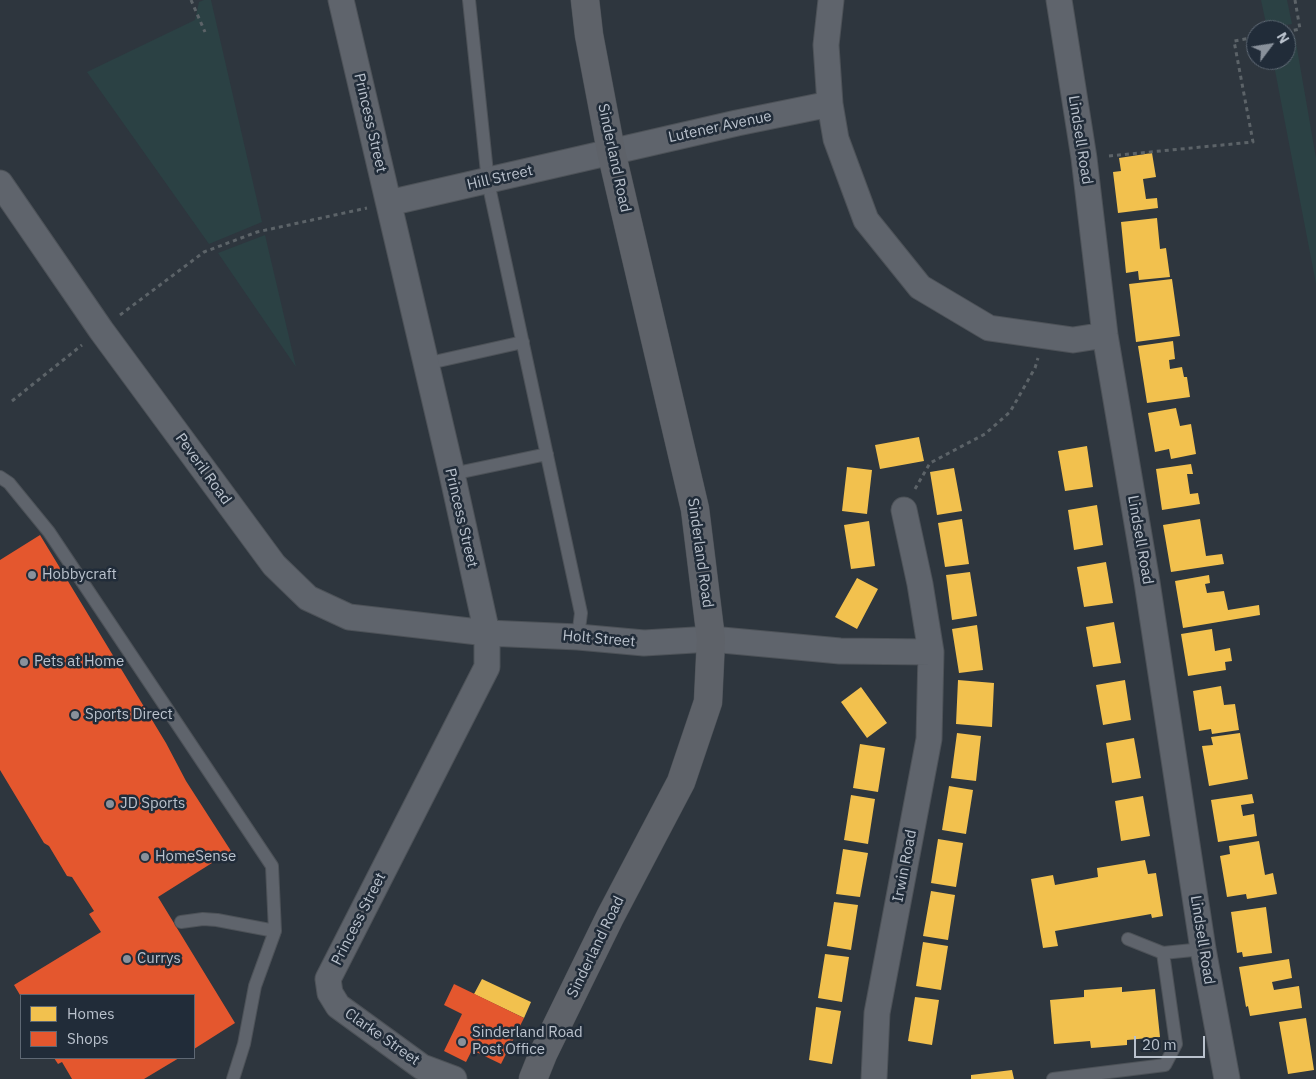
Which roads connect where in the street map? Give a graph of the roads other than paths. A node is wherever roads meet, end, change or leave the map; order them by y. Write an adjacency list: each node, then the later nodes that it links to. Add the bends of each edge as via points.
1 (341, 0): 10 (street, Princess Street)
2 (469, 0): 8 (lane)
3 (585, 0): 7 (street, Sinderland Road)
4 (831, 0): 6 (street, via 826,46)
5 (1059, 0): 11 (street, Lindsell Road, via 1084,158)
6 (830, 104): 7 (street, Lutener Avenue); 11 (street, via 836,139 866,220 920,287 988,328 1073,340)
7 (611, 151): 8 (street, Hill Street); 20 (street, Sinderland Road, via 695,509)
8 (488, 182): 10 (street, Hill Street); 12 (lane)
9 (0, 183): 18 (street, Peveril Road, via 101,330 274,565 308,598 349,617)
10 (389, 203): 13 (street, Princess Street)
11 (1105, 335): 25 (street, Lindsell Road, via 1147,582)
12 (523, 342): 13 (lane); 14 (lane)
13 (425, 364): 15 (street, Princess Street)
14 (547, 454): 15 (lane); 19 (lane, via 581,613)
15 (452, 474): 18 (street, Princess Street)
16 (0, 476): 23 (lane, via 49,532 272,866)
17 (904, 510): 21 (street, Irwin Road)
18 (487, 633): 19 (street, Holt Street); 27 (street, Princess Street, via 487,668 328,979 330,994)
19 (578, 637): 20 (street, Holt Street, via 644,643)
20 (711, 639): 21 (street, via 840,651); 32 (street, Sinderland Road, via 708,702 680,782)
21 (930, 652): 33 (street, Irwin Road, via 929,739 877,1013)
22 (181, 922): 23 (lane, via 218,920)
23 (275, 931): 30 (lane, via 255,986 244,1044)
24 (1128, 939): 26 (lane)
25 (1203, 949): 26 (lane); 35 (street, Lindsell Road)
26 (1163, 953): 29 (lane, via 1176,1044 1165,1064)
27 (338, 1006): 28 (street, Clarke Street)
28 (417, 1073): 31 (street, Clarke Street)
29 (1107, 1076): 34 (lane)
30 (233, 1079)
31 (454, 1079)
32 (533, 1079)
33 (874, 1079)
34 (1053, 1079)
35 (1227, 1079)

